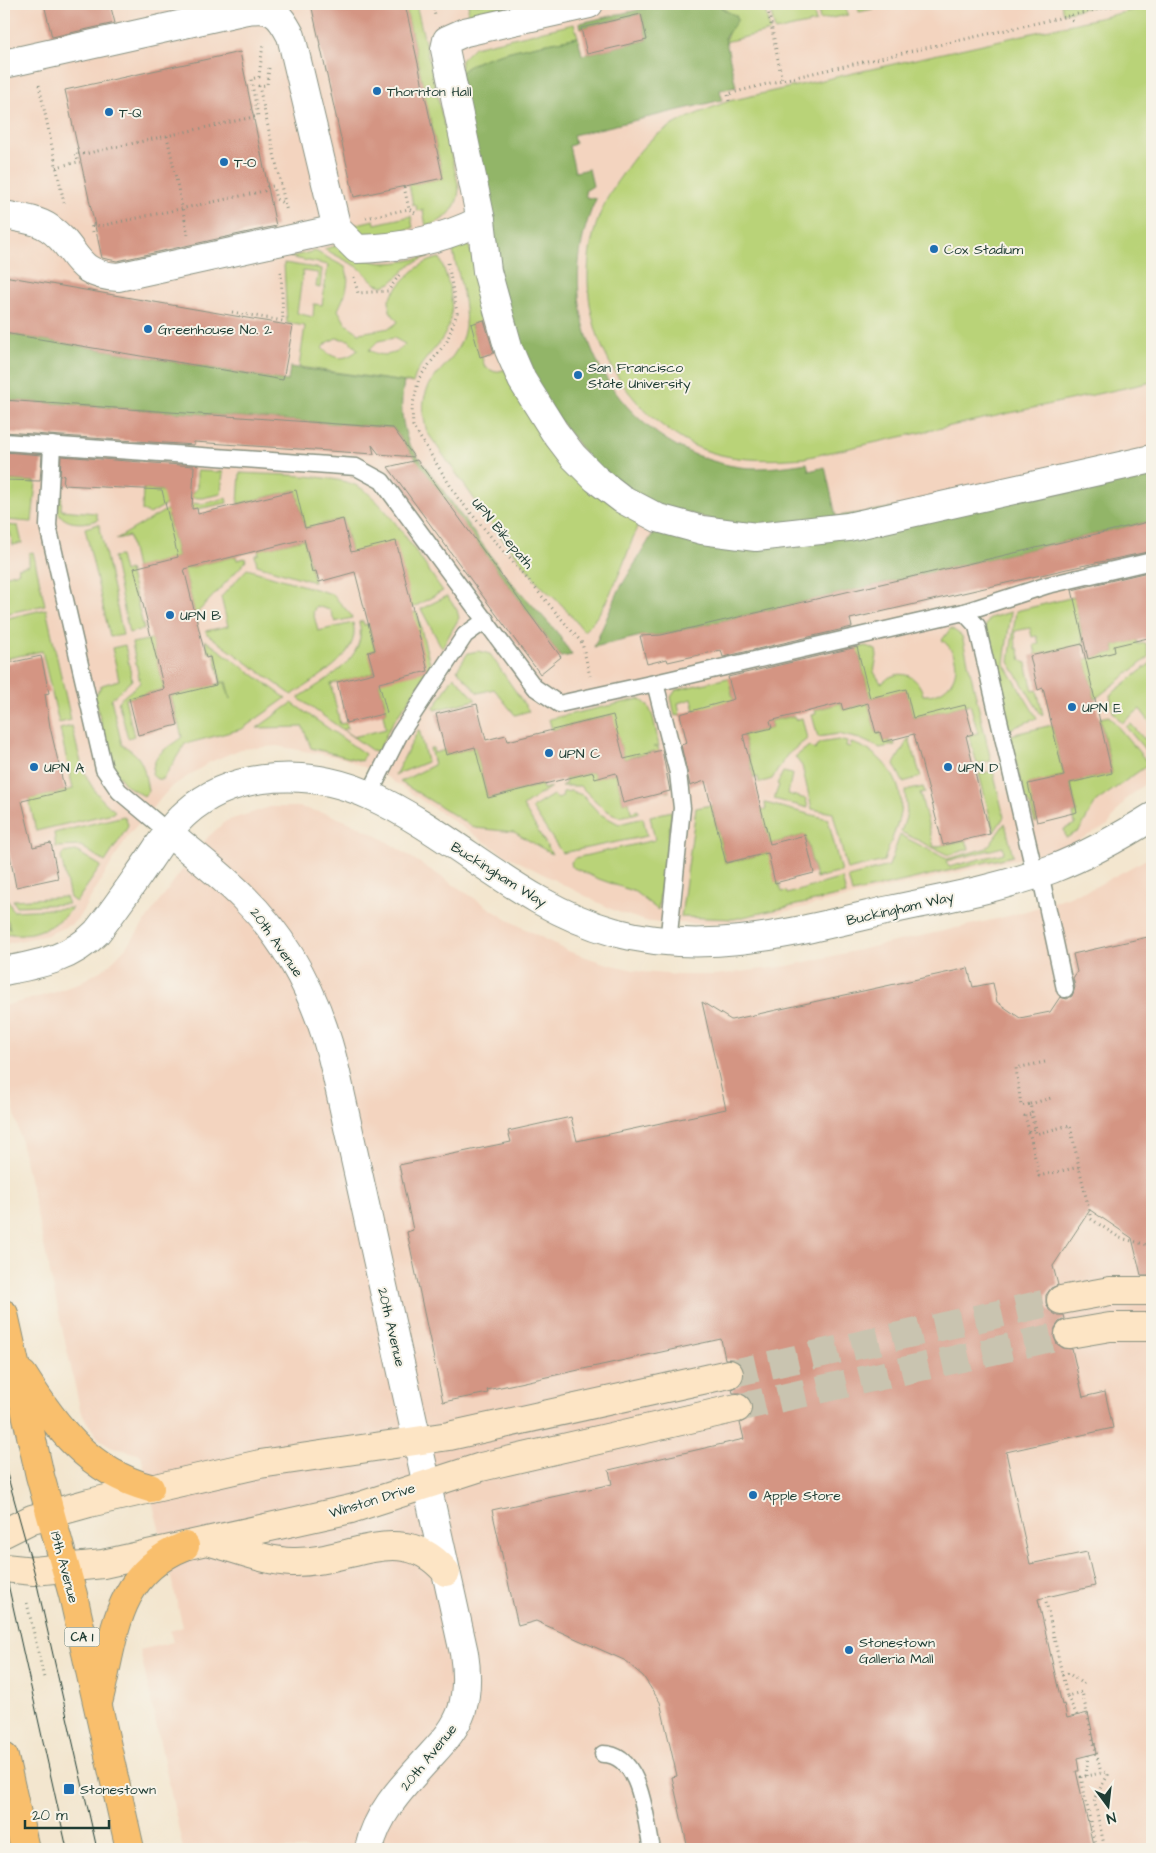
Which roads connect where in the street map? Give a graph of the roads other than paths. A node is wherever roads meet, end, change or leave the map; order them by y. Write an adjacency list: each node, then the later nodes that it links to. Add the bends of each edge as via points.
1 (589, 4): 4 (street, via 465,32 447,40 445,49)
2 (4, 64): 5 (street, via 242,11 271,10 283,20 291,36)
3 (4, 215): 5 (street, via 47,226 85,268 109,276 128,276)
4 (469, 226): 5 (street, via 403,245 357,249); 8 (street, via 487,271 509,350 536,407 573,456 596,479 622,499 658,518 702,530 756,537 839,529)
5 (337, 229)
6 (4, 442): 7 (lane)
7 (52, 445): 11 (lane, via 356,467 382,481); 15 (lane, via 48,526 104,769 120,791)
8 (1152, 459)
9 (1152, 561): 10 (lane, via 1048,585)
10 (964, 612): 12 (lane); 16 (lane, via 977,626)
11 (486, 620): 12 (lane, via 534,687 560,704); 13 (lane, via 460,642 399,735)
12 (655, 683): 17 (lane, via 678,773 682,808)
13 (369, 795): 15 (street, Buckingham Way, via 334,783 303,778 253,780 205,798); 17 (street, Buckingham Way, via 553,908 613,932)
14 (1152, 817): 16 (street, Buckingham Way, via 1106,845)
15 (168, 832): 18 (street, Buckingham Way, via 110,915 82,947 59,958); 28 (street, 20th Avenue, via 258,912 282,945 318,1009 334,1065)
16 (1038, 874): 17 (street, Buckingham Way, via 782,934 714,942); 19 (lane)
17 (668, 943)
18 (4, 971)
19 (1065, 989)
20 (1152, 1291): 21 (street, via 1110,1291)
21 (1061, 1300)
22 (4, 1314): 25 (highway, 19th Avenue / CA 1)
23 (1152, 1327): 24 (street, via 1110,1327)
24 (1069, 1334)
25 (14, 1358): 30 (highway, via 45,1408 79,1451 114,1475); 31 (highway, 19th Avenue / CA 1)
26 (729, 1374): 28 (street)
27 (737, 1408): 29 (street, Winston Drive, via 498,1462)
28 (418, 1441): 29 (street, 20th Avenue); 30 (street, via 272,1462)
29 (427, 1483): 33 (street, Winston Drive, via 351,1509); 36 (street, 20th Avenue)
30 (150, 1488): 31 (street)
31 (50, 1514): 32 (street); 35 (highway, 19th Avenue / CA 1)
32 (4, 1533)
33 (196, 1544): 35 (street, Winston Drive, via 103,1564); 36 (street, via 291,1562 324,1559 386,1545 404,1546 428,1555); 37 (highway, via 152,1565 130,1589 121,1608)
34 (4, 1568): 35 (street, Winston Drive, via 34,1571)
35 (66, 1568): 37 (highway, 19th Avenue / CA 1)
36 (446, 1572): 42 (street, 20th Avenue, via 466,1663 462,1711 452,1731 381,1817)
37 (98, 1706): 41 (highway, 19th Avenue / CA 1)
38 (603, 1754): 43 (lane, via 622,1759 632,1771)
39 (4, 1757): 40 (highway)
40 (25, 1849)
41 (130, 1849)
42 (369, 1849)
43 (652, 1849)

